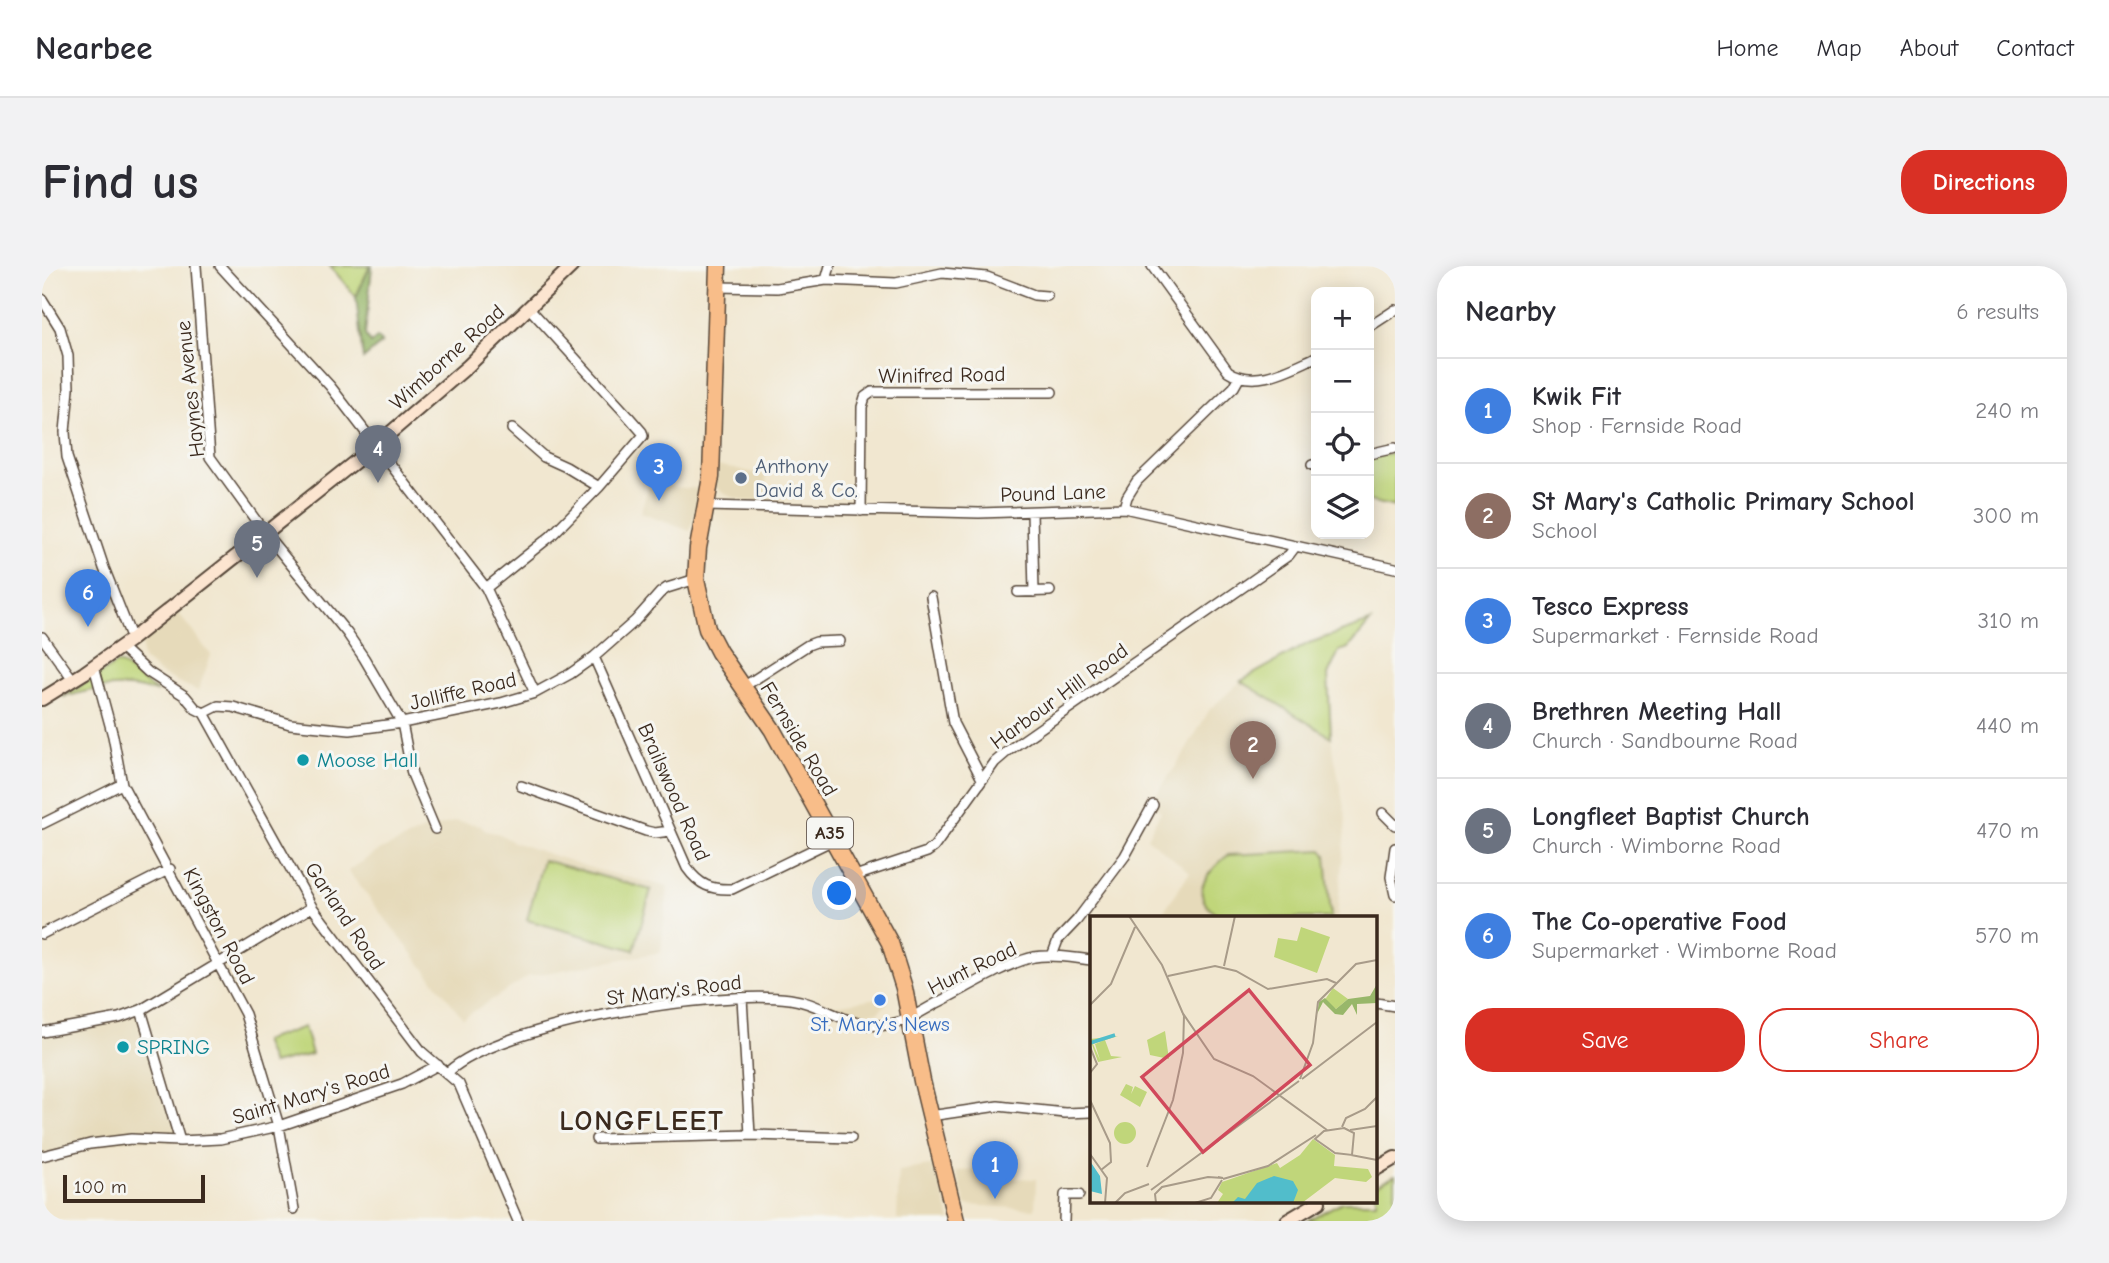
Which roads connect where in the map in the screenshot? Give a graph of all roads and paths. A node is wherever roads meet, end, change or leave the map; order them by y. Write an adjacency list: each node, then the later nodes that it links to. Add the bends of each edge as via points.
1 (196, 266): 27 (street, Haynes Avenue, via 210,457)
2 (220, 266): 19 (street, via 330,386)
3 (572, 266): 12 (main road, Wimborne Road)
4 (718, 266): 9 (highway, Fernside Road / A35)
5 (830, 266): 8 (street)
6 (1152, 266): 16 (street, via 1228,371)
7 (942, 269): 8 (street, via 896,283); 10 (street)
8 (826, 280): 9 (street, via 777,288)
9 (716, 287): 23 (highway, Fernside Road / A35)
10 (1047, 296)
11 (42, 299): 38 (street, via 60,328 68,356 67,457)
12 (529, 308): 19 (main road, Wimborne Road); 22 (street, via 642,432)
13 (1395, 310): 14 (street)
14 (1374, 324)
15 (1311, 359): 16 (street, via 1257,379)
16 (1239, 378): 24 (street, via 1137,481)
17 (1052, 392): 25 (street, Winifred Road, via 877,391 867,395 862,407)
18 (512, 429): 22 (street, via 544,457)
19 (375, 446): 27 (main road, Wimborne Road); 31 (street)
20 (1395, 448): 21 (street)
21 (1374, 453)
22 (600, 486): 31 (street, via 551,536)
23 (707, 506): 25 (street, Pound Lane); 30 (highway, Fernside Road / A35)
24 (1124, 508): 26 (street, Pound Lane); 28 (street, Pound Lane)
25 (861, 512): 26 (street, Pound Lane)
26 (1032, 512): 34 (street)
27 (265, 533): 38 (main road, Wimborne Road); 46 (street, Haynes Avenue, via 347,633)
28 (1295, 547): 29 (street, Pound Lane); 47 (street, Harbour Hill Road, via 1009,750)
29 (1395, 568)
30 (696, 579): 39 (street, Jolliffe Road, via 660,593); 42 (highway, Fernside Road / A35, via 707,629)
31 (486, 588): 43 (street)
32 (1050, 591): 34 (street)
33 (1018, 592): 34 (street)
34 (1034, 592)
35 (931, 597): 47 (street, via 953,723)
36 (42, 638): 41 (street)
37 (840, 641): 42 (street, via 808,645)
38 (126, 643): 40 (main road, Wimborne Road); 45 (street, Garland Road, via 148,672)
39 (594, 657): 43 (street, Jolliffe Road); 55 (street, Brailswood Road)
40 (94, 666): 41 (main road, Wimborne Road); 48 (street, Kingston Road)
41 (73, 680): 44 (main road, Wimborne Road)
42 (743, 687): 56 (highway, Fernside Road / A35, via 772,729)
43 (535, 692): 46 (street, Jolliffe Road)
44 (42, 699)
45 (204, 713): 46 (street, Jolliffe Road, via 218,706 233,707 290,723 338,729); 61 (street, Garland Road)
46 (402, 723): 54 (street, via 412,774)
47 (982, 779): 59 (street, Harbour Hill Road, via 928,852)
48 (122, 784): 52 (street); 58 (street, Kingston Road)
49 (521, 786): 55 (street, via 646,831)
50 (1153, 805): 63 (street, via 1125,856 1058,940)
51 (1383, 813): 53 (street)
52 (42, 824)
53 (1395, 825)
54 (435, 829)
55 (670, 831): 56 (street, Brailswood Road, via 694,878 718,890 745,884)
56 (833, 840): 59 (highway, Fernside Road / A35)
57 (1395, 848): 60 (street)
58 (170, 869): 62 (street); 65 (street, Kingston Road)
59 (855, 876): 68 (highway, Fernside Road / A35, via 890,943)
60 (1394, 891)
61 (312, 907): 65 (street); 70 (street, Garland Road, via 394,1018)
62 (42, 934)
63 (1052, 956): 64 (street, Hunt Road); 68 (street, Hunt Road, via 1014,964)
64 (1090, 960)
65 (219, 962): 67 (street); 74 (street, Kingston Road, via 245,1014)
66 (742, 998): 68 (street, St Mary's Road, via 793,999 864,1026); 71 (street, St Mary's Road, via 676,1004 550,1027 490,1048); 75 (street)
67 (141, 1010): 69 (street); 78 (street)
68 (911, 1018): 73 (highway, Fernside Road / A35)
69 (42, 1032)
70 (436, 1064): 71 (street, Garland Road); 74 (street, Saint Mary's Road, via 402,1084)
71 (448, 1072): 85 (street, Garland Road, via 464,1092)
72 (1090, 1112): 73 (street, via 998,1106)
73 (930, 1116): 86 (highway, Fernside Road / A35)
74 (279, 1126): 78 (street, Saint Mary's Road, via 220,1139); 84 (street, Kingston Road)
75 (750, 1135): 76 (street); 77 (street)
76 (851, 1138)
77 (596, 1139)
78 (180, 1141): 79 (street, Saint Mary's Road, via 131,1139)
79 (42, 1156)
80 (1395, 1158): 81 (main road)
81 (1378, 1168)
82 (1079, 1195): 87 (street, via 1065,1195)
83 (1317, 1203): 88 (main road)
84 (294, 1209)
85 (518, 1221)
86 (956, 1221)
87 (1064, 1221)
88 (1287, 1221)

